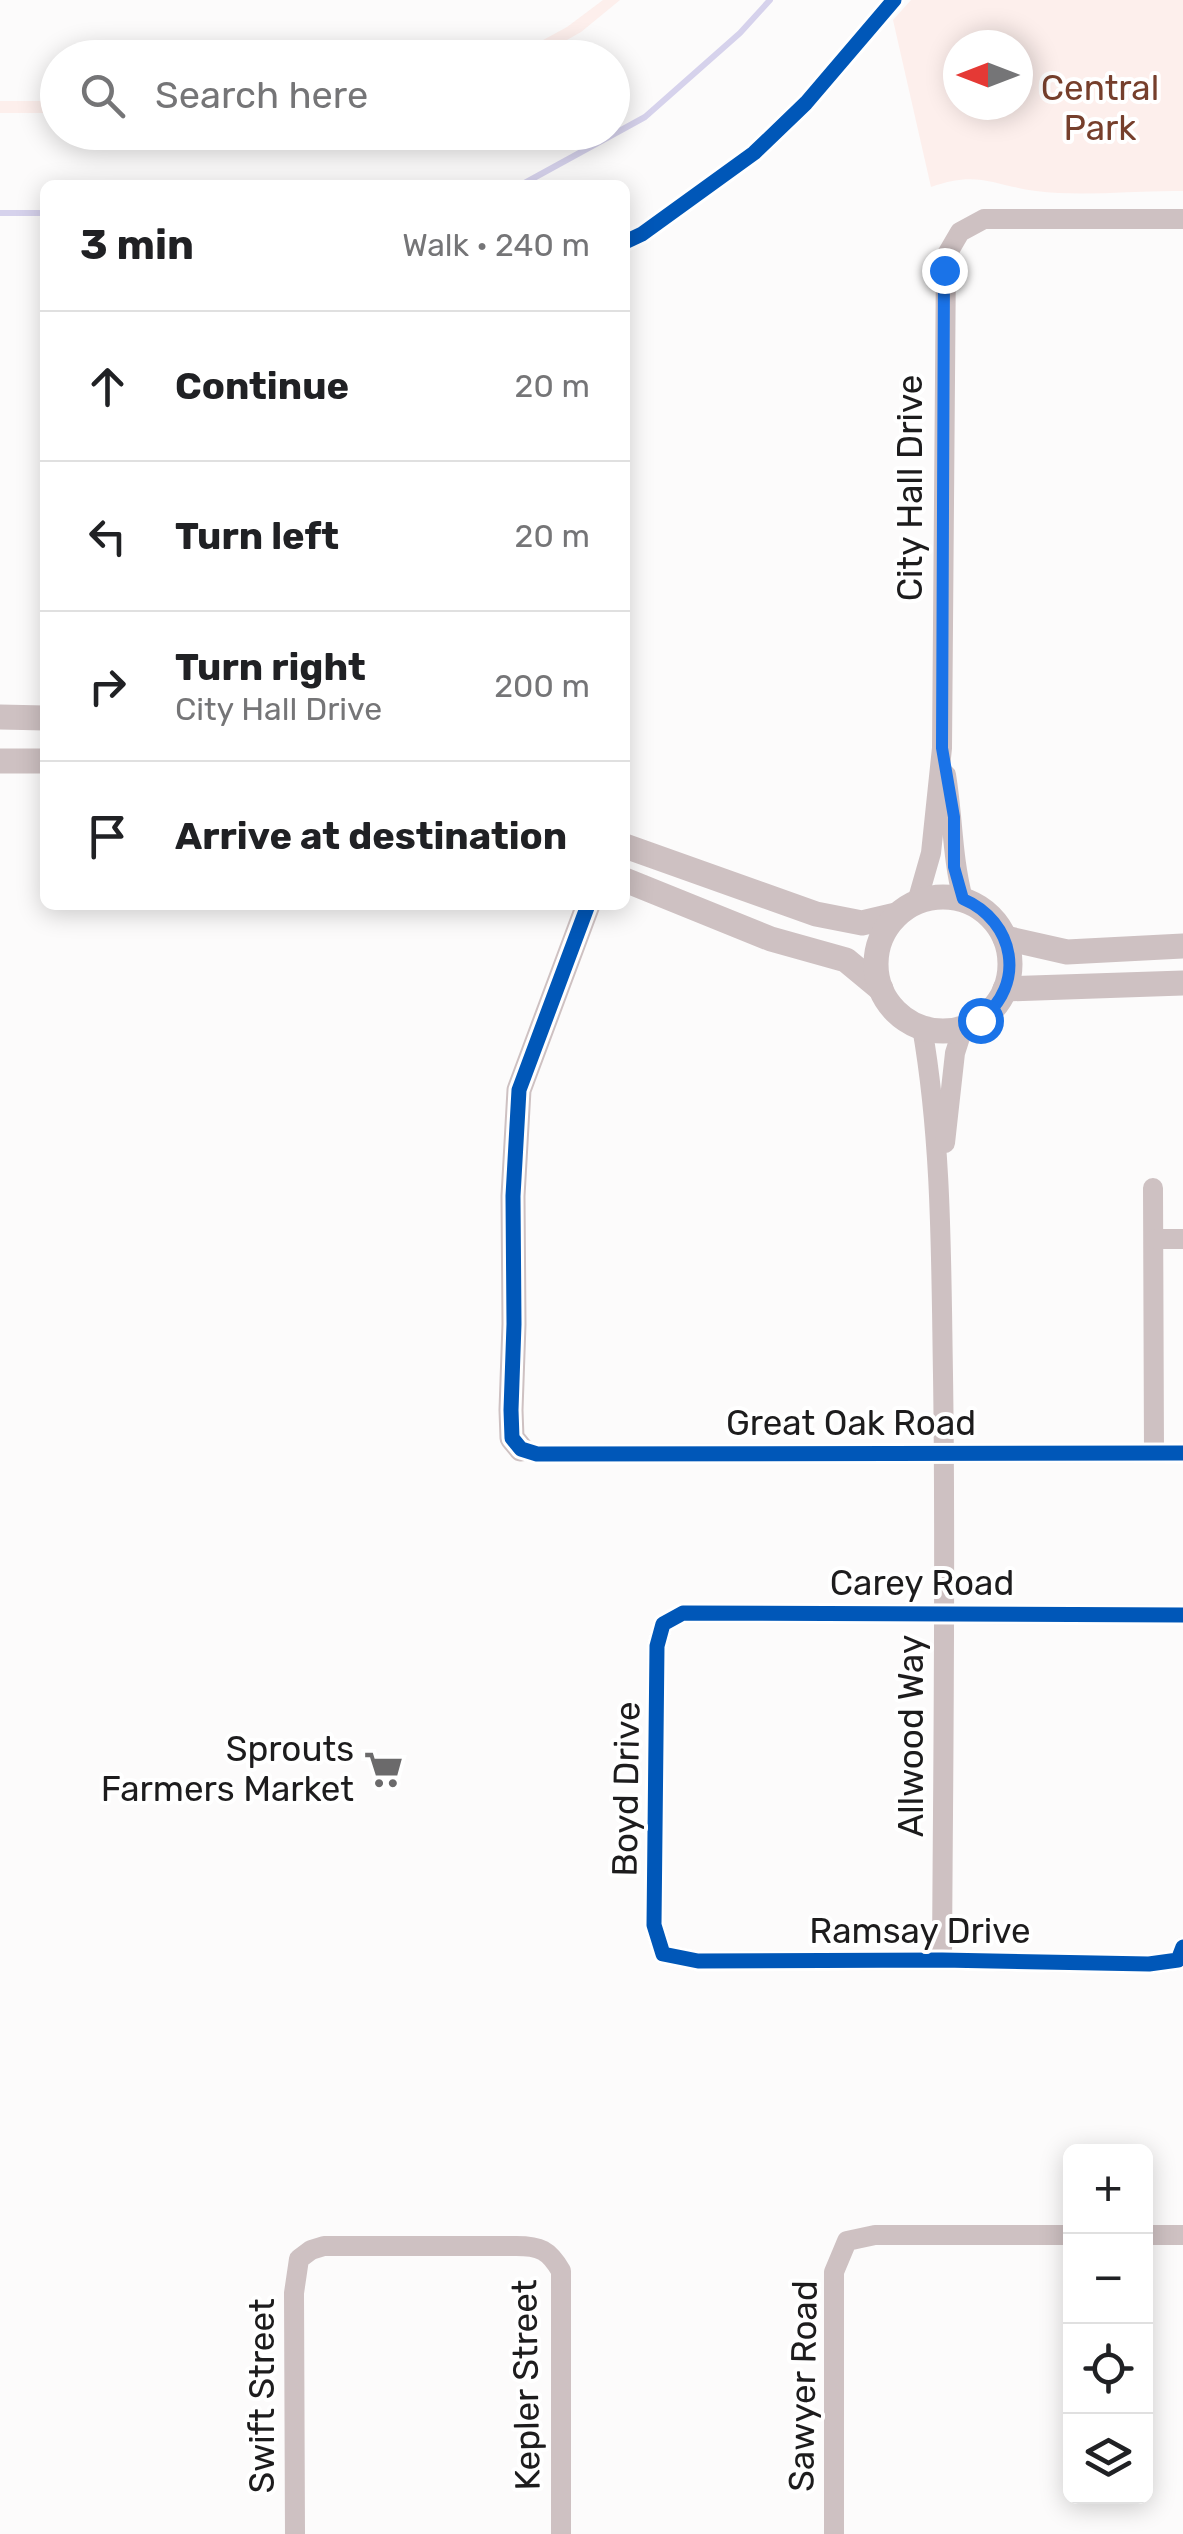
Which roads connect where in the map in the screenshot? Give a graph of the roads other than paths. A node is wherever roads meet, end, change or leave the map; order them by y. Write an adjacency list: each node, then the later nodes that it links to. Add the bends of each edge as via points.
1 (1183, 219): 4 (street, City Hall Drive, via 984,219 960,232 946,256)
2 (0, 718): 3 (street)
3 (40, 718)
4 (942, 748): 9 (street, City Hall Drive); 10 (street, City Hall Drive, via 930,852)
5 (0, 761): 6 (street)
6 (40, 761)
7 (630, 848): 10 (street, via 816,914 862,923)
8 (630, 882): 15 (street, via 846,960)
9 (963, 899): 10 (street, via 935,897); 12 (street, via 988,914)
10 (907, 909): 15 (street, via 884,931 876,970)
11 (586, 910): 23 (street, via 519,1090 511,1410 512,1438)
12 (1006, 938): 13 (street, via 1067,952); 16 (street)
13 (1183, 946)
14 (1183, 983): 16 (street)
15 (881, 989): 17 (street, via 894,1010)
16 (1005, 990): 18 (street, via 988,1014)
17 (922, 1027): 18 (street); 20 (street)
18 (963, 1028): 20 (street, via 954,1053)
19 (1153, 1188): 21 (street)
20 (940, 1190): 24 (street)
21 (1155, 1239): 22 (street); 25 (street)
22 (1183, 1239)
23 (521, 1449): 24 (street, Great Oak Road)
24 (944, 1452): 25 (street, Great Oak Road); 27 (street, Allwood Way)
25 (1154, 1453): 26 (street, Great Oak Road)
26 (1183, 1453)
27 (944, 1612): 28 (street, Carey Road); 29 (street, Carey Road, via 683,1614); 32 (street, Allwood Way)
28 (1183, 1615)
29 (663, 1624): 30 (street, Boyd Drive, via 657,1646 654,1925)
30 (663, 1954): 32 (street, Ramsay Drive, via 698,1960)
31 (1180, 1954): 32 (street, Ramsay Drive, via 1149,1964)
32 (942, 1960)
33 (1183, 2234): 35 (street)
34 (1063, 2235): 39 (street, Sawyer Road, via 875,2234 847,2241 834,2272)
35 (1153, 2235)
36 (299, 2259): 37 (street, Swift Street); 38 (street, Kepler Street, via 324,2246 538,2246 552,2254 563,2296)
37 (294, 2534)
38 (560, 2534)
39 (834, 2534)

